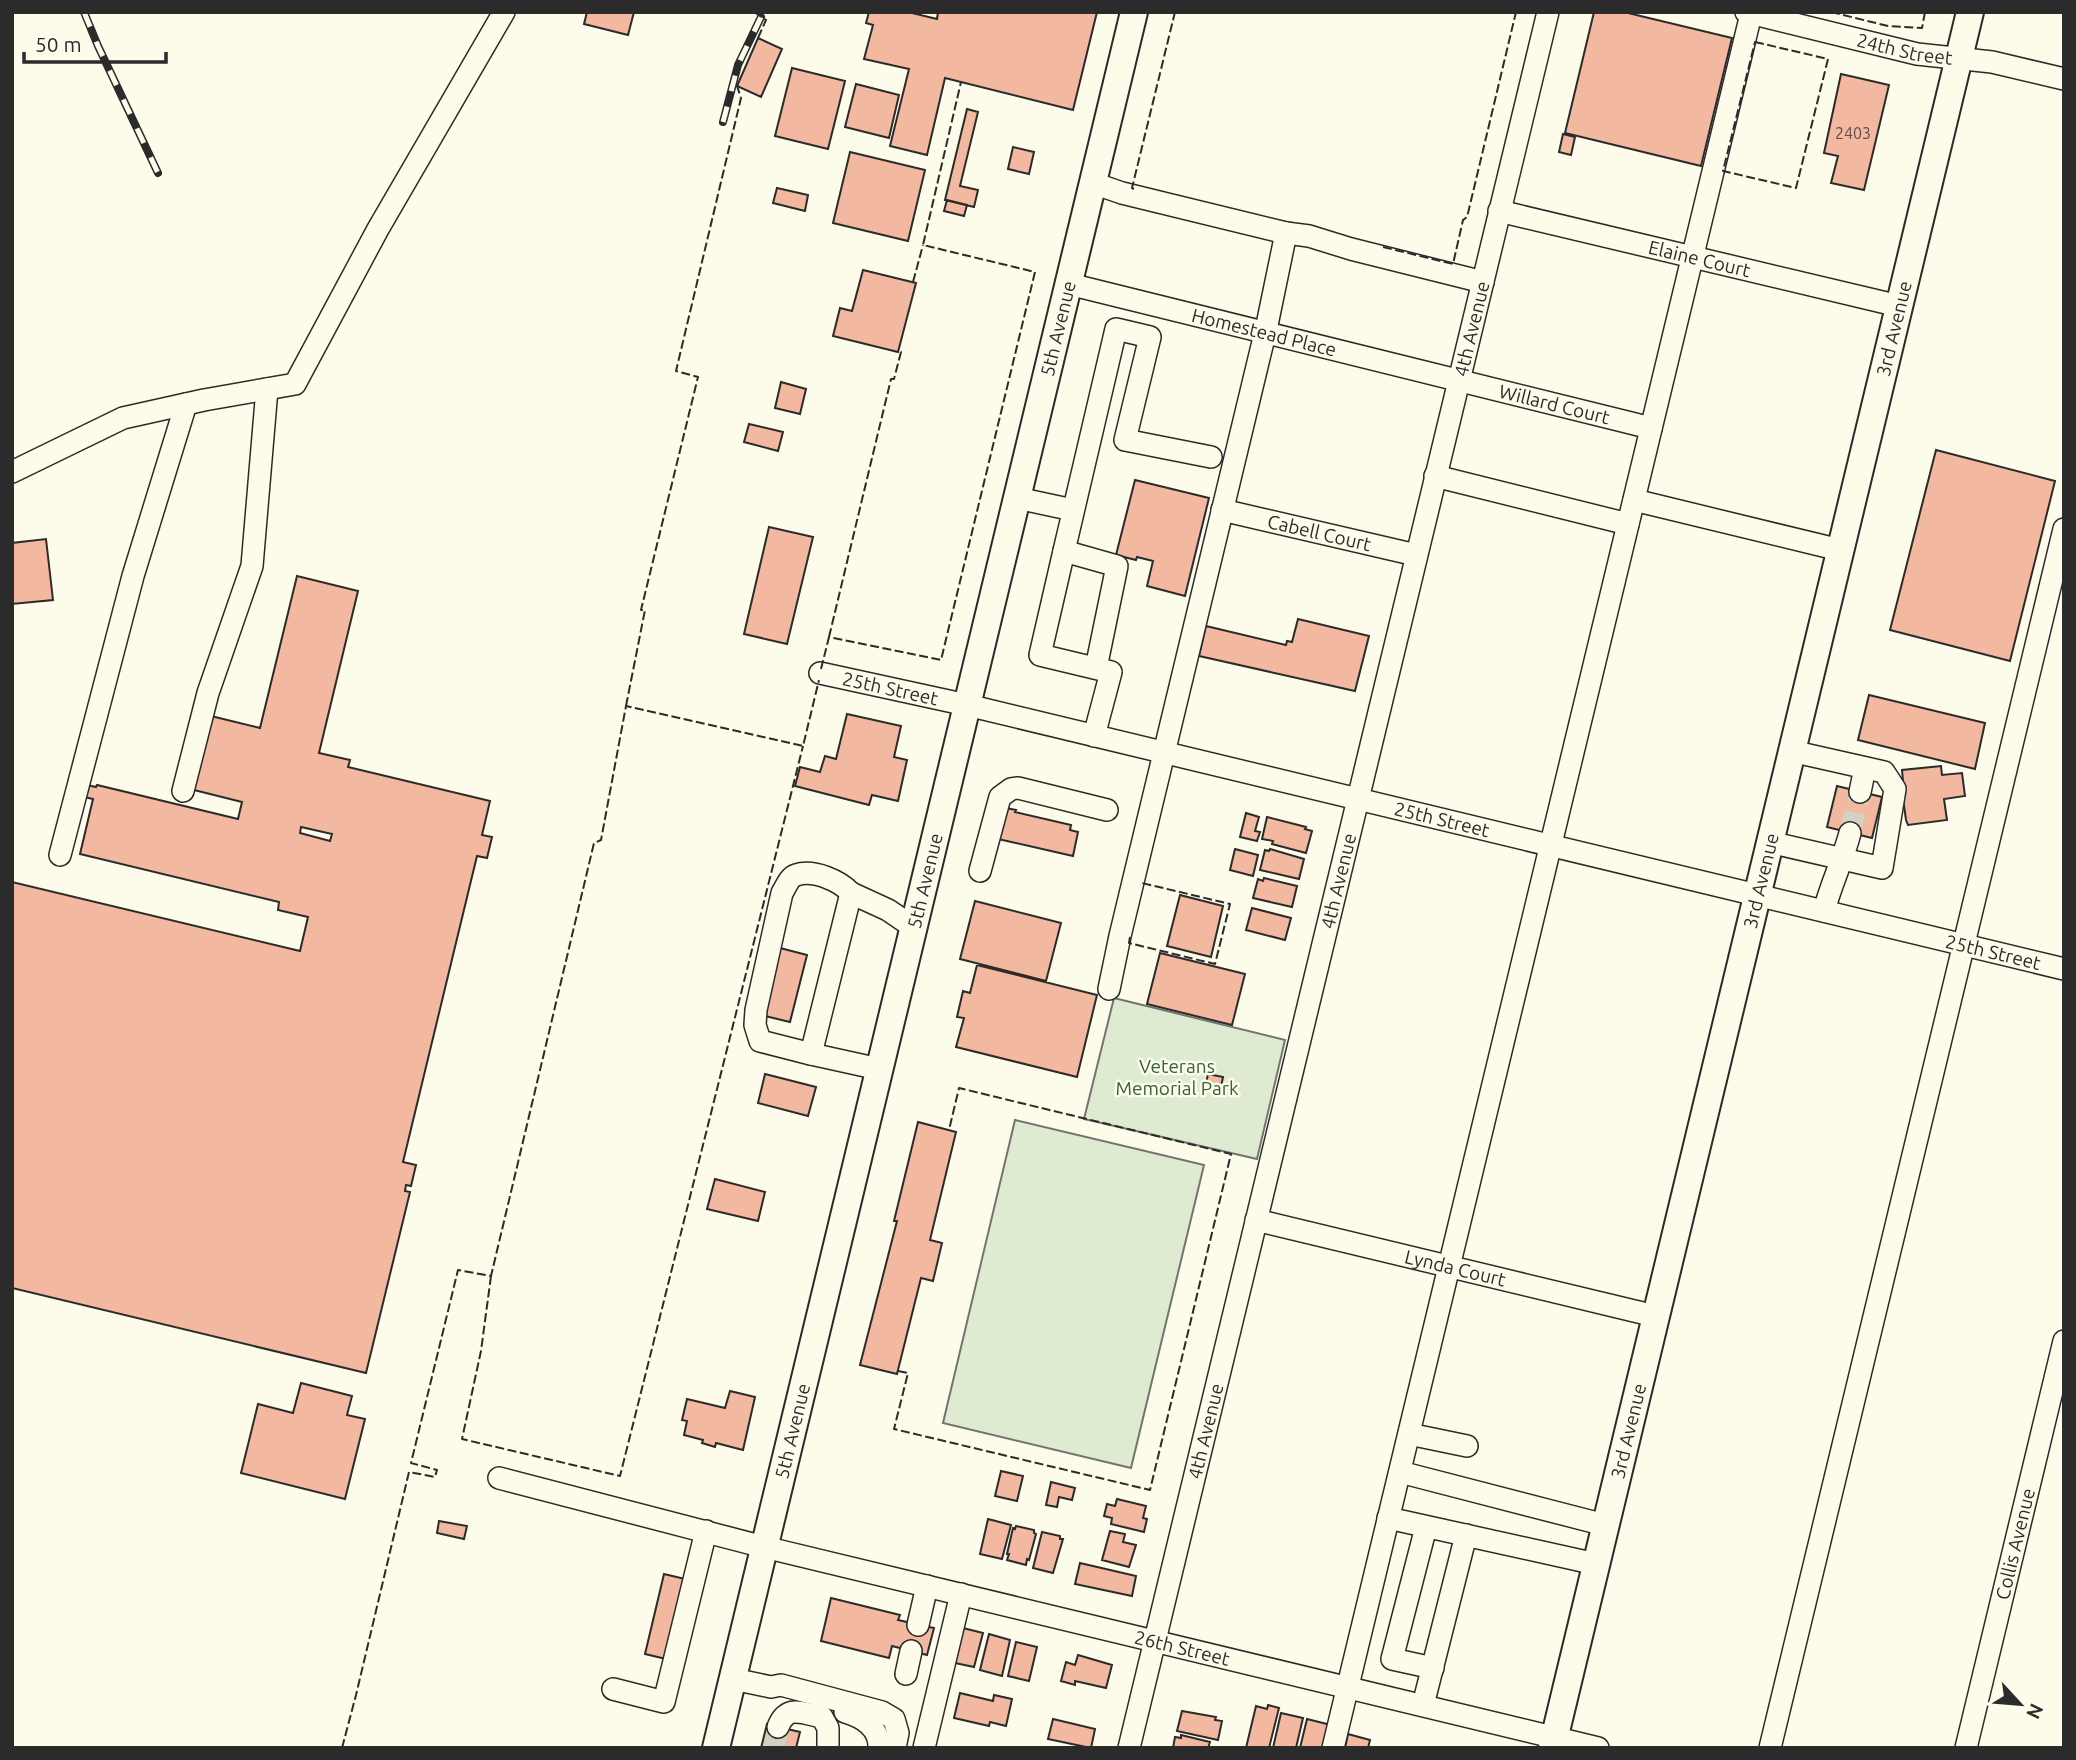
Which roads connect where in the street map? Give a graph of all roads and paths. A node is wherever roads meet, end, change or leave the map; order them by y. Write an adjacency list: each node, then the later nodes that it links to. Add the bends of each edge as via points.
1 (504, 12): 17 (street, via 378,229 295,384)
2 (1134, 12): 8 (main road, 5th Avenue)
3 (1548, 12): 9 (street, 4th Avenue)
4 (1970, 12): 6 (main road, 3rd Avenue)
5 (1748, 13): 6 (street, 24th Street, via 1917,54); 11 (street)
6 (1959, 59): 7 (street, 24th Street); 14 (main road, 3rd Avenue)
7 (2064, 79)
8 (1093, 183): 10 (street); 13 (main road, 5th Avenue)
9 (1499, 211): 11 (street, Elaine Court); 12 (street, 4th Avenue)
10 (1286, 233): 12 (street); 15 (street)
11 (1693, 256): 14 (street, Elaine Court); 19 (street)
12 (1483, 282): 16 (street, 4th Avenue)
13 (1069, 284): 15 (street, Homestead Place); 25 (main road, 5th Avenue)
14 (1899, 306): 31 (main road, 3rd Avenue)
15 (1265, 332): 16 (street, Homestead Place); 28 (street)
16 (1459, 379): 19 (street, Willard Court); 24 (street, 4th Avenue)
17 (267, 389): 18 (street); 41 (street, via 253,566 208,693)
18 (186, 404): 23 (street, via 123,418); 48 (street, via 132,576)
19 (1651, 428): 26 (street)
20 (1092, 432): 21 (street); 21 (street, via 1115,329 1150,337); 27 (street)
21 (1125, 439): 22 (street)
22 (1211, 457)
23 (12, 472)
24 (1436, 476): 29 (street); 33 (street, 4th Avenue)
25 (1017, 498): 27 (street); 36 (main road, 5th Avenue)
26 (1634, 500): 29 (street); 31 (street)
27 (1073, 510): 32 (street)
28 (1222, 510): 33 (street, Cabell Court); 39 (street)
29 (1628, 524): 47 (street)
30 (2064, 529): 55 (street)
31 (1840, 550): 38 (main road, 3rd Avenue)
32 (1064, 551): 34 (street, via 1117,566); 34 (street, via 1040,655)
33 (1416, 555): 43 (street, 4th Avenue)
34 (1096, 668): 37 (street, via 1111,672)
35 (820, 673): 36 (street, 25th Street)
36 (967, 705): 37 (street, 25th Street); 54 (main road, 5th Avenue)
37 (1094, 736): 39 (street, 25th Street)
38 (1791, 751): 40 (street); 46 (main road, 3rd Avenue)
39 (1164, 753): 43 (street, 25th Street); 57 (street)
40 (1865, 768): 42 (street); 49 (street, via 1884,772 1895,789 1882,868)
41 (183, 791)
42 (1860, 792)
43 (1358, 801): 47 (street, 25th Street); 60 (street, 4th Avenue)
44 (1107, 810): 50 (street, via 1011,789 1000,797)
45 (1850, 833): 49 (street)
46 (1769, 842): 49 (street); 52 (main road, 3rd Avenue)
47 (1550, 845): 52 (street, 25th Street); 61 (street)
48 (60, 855)
49 (1843, 860): 53 (street)
50 (980, 871)
51 (851, 893): 54 (street); 58 (street); 58 (street, via 832,880 810,874 796,875 782,893 755,1025 760,1041)
52 (1757, 895): 53 (street, 25th Street); 62 (main road, 3rd Avenue)
53 (1824, 911): 55 (street, 25th Street)
54 (914, 927): 59 (main road, 5th Avenue)
55 (1962, 945): 56 (street, 25th Street); 97 (street)
56 (2064, 969)
57 (1109, 989)
58 (811, 1054): 59 (street)
59 (879, 1069): 73 (main road, 5th Avenue)
60 (1256, 1220): 61 (street, Lynda Court); 78 (street, 4th Avenue)
61 (1449, 1266): 62 (street, Lynda Court); 64 (street)
62 (1655, 1316): 69 (main road, 3rd Avenue)
63 (2064, 1341): 98 (street, Collis Avenue)
64 (1409, 1434): 65 (street); 66 (street)
65 (1467, 1446)
66 (1400, 1472): 68 (street); 69 (street)
67 (499, 1478): 71 (street, 26th Street)
68 (1388, 1518): 70 (street); 83 (street)
69 (1605, 1525): 74 (main road, 3rd Avenue)
70 (1426, 1527): 72 (street); 80 (street, via 1392,1658)
71 (706, 1531): 73 (street, 26th Street); 85 (street, via 664,1702)
72 (1466, 1535): 74 (street); 80 (street)
73 (764, 1547): 75 (street, 26th Street); 82 (main road, 5th Avenue)
74 (1596, 1564): 88 (main road, 3rd Avenue)
75 (927, 1586): 76 (street, 26th Street); 77 (street)
76 (961, 1594): 78 (street, 26th Street); 93 (street)
77 (918, 1625)
78 (1155, 1640): 83 (street, 26th Street); 94 (street, 4th Avenue)
79 (911, 1651): 81 (street)
80 (1433, 1668): 86 (street)
81 (906, 1674)
82 (733, 1679): 84 (street); 89 (main road, 5th Avenue)
83 (1348, 1686): 86 (street, 26th Street); 95 (street)
84 (771, 1687): 91 (street, via 864,1720 874,1729); 92 (street, via 781,1685 882,1713 894,1719 898,1733)
85 (614, 1689)
86 (1423, 1705): 88 (street, 26th Street)
87 (778, 1727): 90 (street, via 789,1712 821,1717 828,1728)
88 (1553, 1743): 96 (street, 26th Street)
89 (716, 1748)
90 (828, 1748)
91 (879, 1748)
92 (895, 1748)
93 (924, 1748)
94 (1129, 1748)
95 (1333, 1748)
96 (1598, 1748)
97 (1770, 1748)
98 (1966, 1748)

